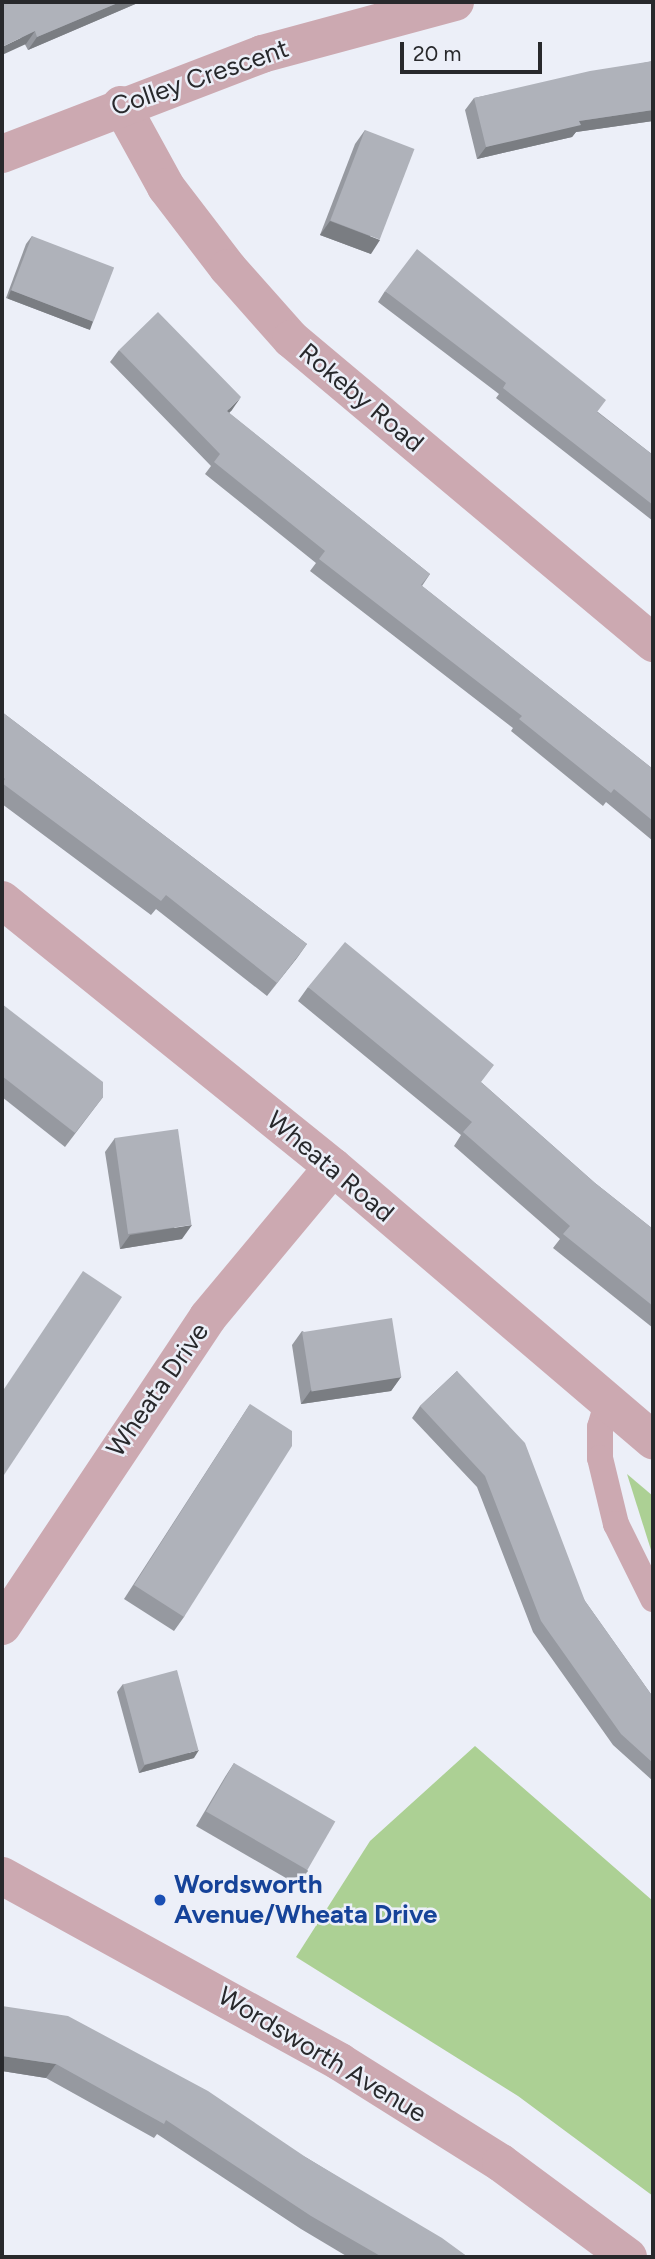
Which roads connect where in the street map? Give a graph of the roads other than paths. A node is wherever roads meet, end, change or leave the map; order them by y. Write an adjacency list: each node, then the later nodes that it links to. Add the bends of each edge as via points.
1 (455, 2): 2 (street, Colley Crescent)
2 (399, 8): 3 (street, Colley Crescent)
3 (121, 105): 4 (street, Colley Crescent); 5 (street, Rokeby Road, via 166,187 291,340)
4 (2, 154)
5 (653, 643)
6 (2, 900): 7 (street, Wheata Road)
7 (332, 1167): 8 (street, Wheata Road); 11 (street, Wheata Drive, via 208,1317)
8 (607, 1403): 9 (street, Wheata Road); 10 (lane, via 600,1427 600,1458 616,1524)
9 (653, 1440)
10 (653, 1599)
11 (2, 1626)
12 (2, 1877): 13 (street, Wordsworth Avenue, via 340,2062 501,2163)
13 (628, 2257)

